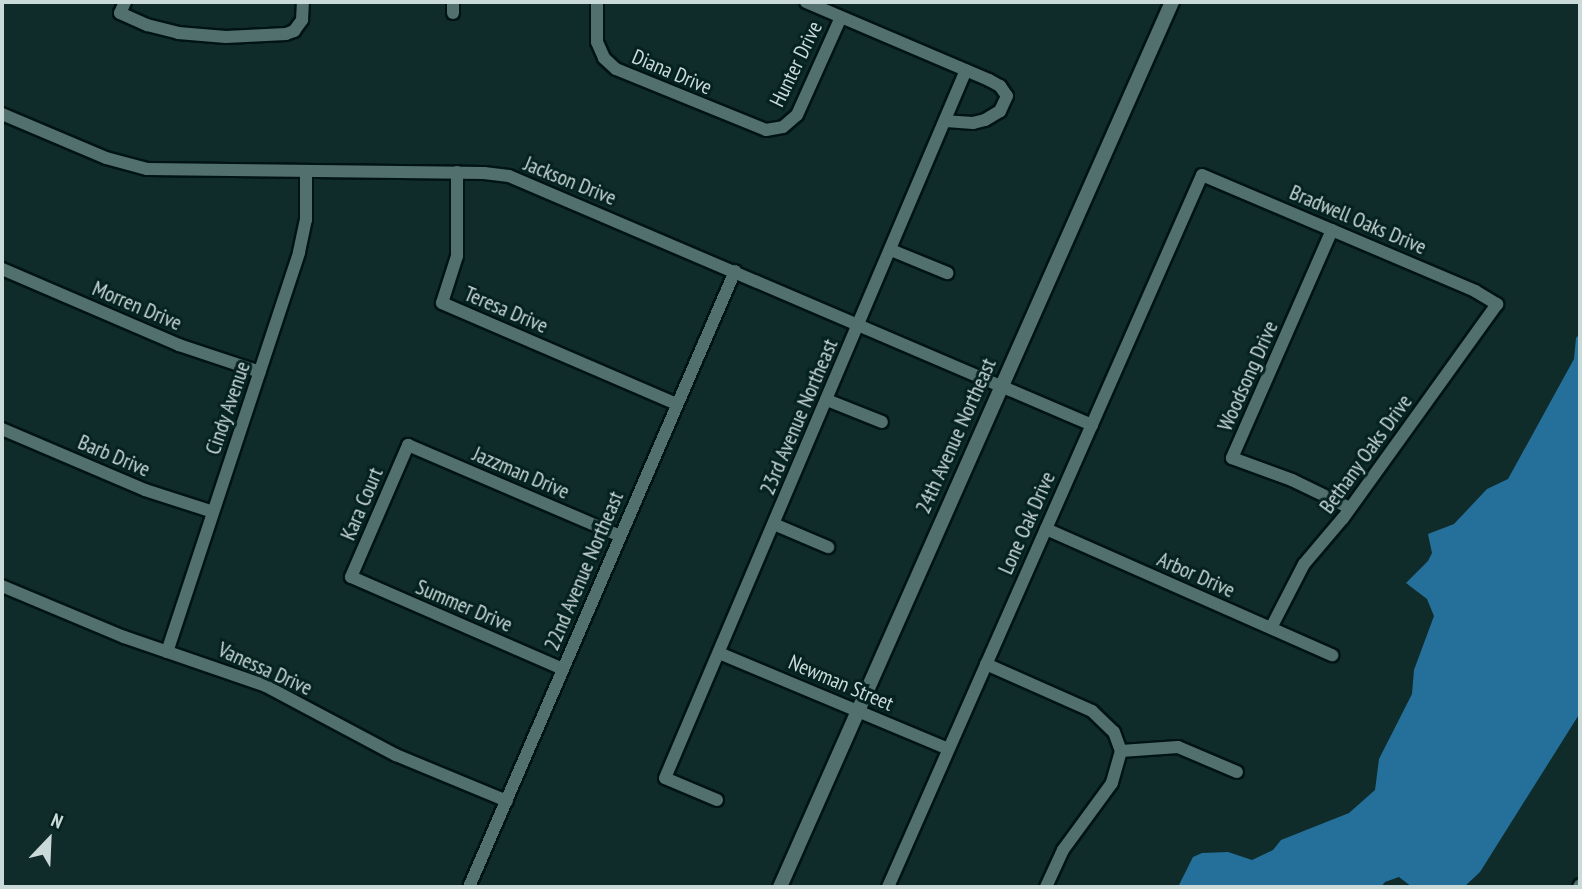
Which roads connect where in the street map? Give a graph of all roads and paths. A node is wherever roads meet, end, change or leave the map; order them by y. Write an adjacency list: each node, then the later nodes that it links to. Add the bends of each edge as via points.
1 (125, 2): 2 (street, via 120,13 165,31 198,36 286,34 302,20)
2 (303, 2)
3 (597, 2): 10 (street, Diana Drive, via 597,42 616,69 758,128)
4 (806, 2): 6 (street)
5 (1172, 2): 22 (street, 24th Avenue Northeast)
6 (841, 17): 7 (street); 10 (street, Hunter Drive, via 797,115)
7 (966, 70): 9 (street, 23rd Avenue Northeast); 9 (street, via 1000,86 1006,101 985,120)
8 (2, 114): 12 (street, Jackson Drive, via 106,158 147,169)
9 (946, 121): 15 (street, 23rd Avenue Northeast)
10 (783, 127)
11 (457, 172): 12 (street, Jackson Drive); 17 (street, Jackson Drive, via 497,174 522,181); 24 (street, Teresa Drive, via 457,256 442,303)
12 (306, 173): 21 (street, Cindy Avenue, via 304,235)
13 (1202, 175): 14 (street, Bradwell Oaks Drive); 26 (street, Lone Oak Drive)
14 (1332, 230): 19 (street, Bradwell Oaks Drive); 29 (street, Woodsong Drive, via 1232,458)
15 (891, 250): 18 (street); 20 (street, 23rd Avenue Northeast)
16 (2, 269): 21 (street, Morren Drive, via 178,345)
17 (735, 271): 20 (street, Jackson Drive); 24 (street, 22nd Avenue Northeast)
18 (947, 273)
19 (1497, 304): 29 (street, Bethany Oaks Drive)
20 (859, 326): 22 (street, Jackson Drive); 23 (street, 23rd Avenue Northeast)
21 (260, 372): 30 (street, Cindy Avenue)
22 (1002, 384): 26 (street, Jackson Drive); 43 (street, 24th Avenue Northeast)
23 (827, 400): 25 (street); 31 (street, 23rd Avenue Northeast)
24 (676, 404): 33 (street, 22nd Avenue Northeast)
25 (882, 422)
26 (1092, 425): 32 (street, Lone Oak Drive)
27 (2, 429): 30 (street, Barb Drive, via 155,494)
28 (408, 445): 33 (street, Jazzman Drive); 35 (street, Kara Court)
29 (1350, 509): 37 (street, Bethany Oaks Drive, via 1304,564)
30 (213, 512): 38 (street, Cindy Avenue)
31 (774, 524): 34 (street); 39 (street, 23rd Avenue Northeast)
32 (1046, 529): 37 (street, Arbor Drive); 41 (street, Lone Oak Drive)
33 (620, 536): 42 (street, 22nd Avenue Northeast)
34 (828, 547)
35 (351, 577): 42 (street, Summer Drive)
36 (2, 586): 38 (street, Vanessa Drive)
37 (1271, 628): 40 (street, Arbor Drive)
38 (167, 652): 48 (street, Vanessa Drive, via 266,687 396,755)
39 (719, 653): 43 (street, Newman Street); 47 (street, 23rd Avenue Northeast, via 665,778)
40 (1332, 655)
41 (986, 664): 44 (street, Lone Oak Drive); 45 (street, via 1092,711 1114,732)
42 (563, 669): 48 (street, 22nd Avenue Northeast)
43 (858, 710): 44 (street, Newman Street); 50 (street, 24th Avenue Northeast)
44 (948, 749): 51 (street, Lone Oak Drive)
45 (1121, 751): 46 (street, via 1178,747); 52 (street, via 1112,783 1063,850)
46 (1237, 772)
47 (718, 800)
48 (506, 801): 49 (street, 22nd Avenue Northeast)
49 (469, 887)
50 (780, 887)
51 (888, 887)
52 (1046, 887)

